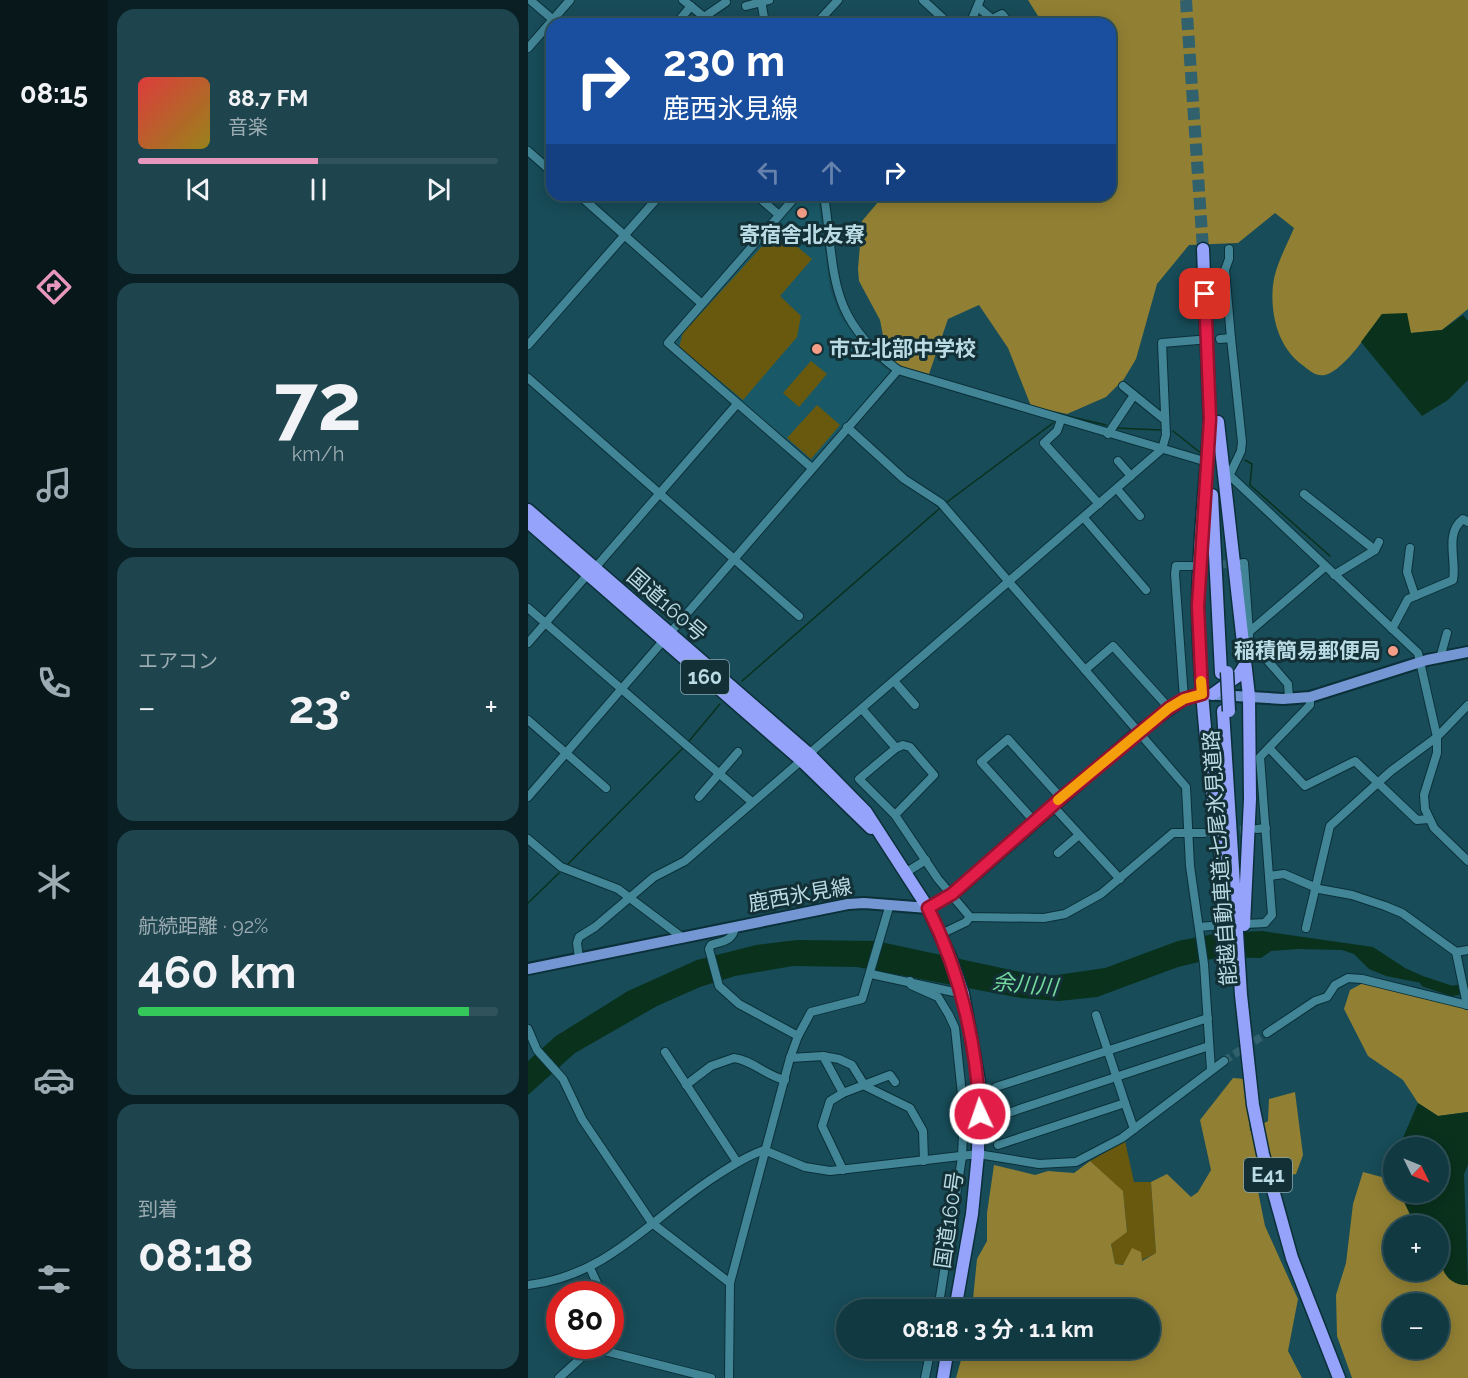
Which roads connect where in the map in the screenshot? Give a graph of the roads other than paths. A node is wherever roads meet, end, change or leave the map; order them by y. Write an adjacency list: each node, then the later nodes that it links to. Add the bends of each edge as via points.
1 (530, 0): 12 (street)
2 (570, 0): 13 (street)
3 (683, 0): 9 (street)
4 (838, 0): 17 (street)
5 (923, 0): 18 (street)
6 (764, 1): 10 (street); 16 (street)
7 (726, 2): 11 (street)
8 (979, 3): 19 (street); 20 (street)
9 (691, 6): 11 (street); 14 (street)
10 (746, 6)
11 (704, 16): 15 (street)
12 (550, 18)
13 (558, 18)
14 (681, 18)
15 (706, 18)
16 (765, 18)
17 (822, 18)
18 (942, 18)
19 (973, 18)
20 (992, 18)
21 (546, 31): 22 (street)
22 (528, 48)
23 (528, 151): 24 (street)
24 (546, 167)
25 (586, 201): 31 (street)
26 (655, 201): 31 (street)
27 (763, 201): 30 (street)
28 (792, 201): 30 (street)
29 (825, 201): 39 (street, via 836,291 847,317)
30 (779, 215): 34 (street)
31 (625, 235): 34 (street); 38 (street)
32 (1205, 249): 46 (highway, 能越自動車道;七尾氷見道路 / E41)
33 (1229, 249): 35 (street, via 1225,270)
34 (701, 303): 43 (street, via 668,344)
35 (1231, 338): 36 (street); 67 (street, via 1242,442 1228,473)
36 (1220, 339)
37 (1197, 340): 45 (street, via 1162,343)
38 (528, 345)
39 (898, 370): 44 (street); 47 (street)
40 (528, 378): 55 (street)
41 (1123, 386): 42 (street)
42 (1134, 395): 45 (street); 48 (street)
43 (737, 404): 52 (street); 55 (street)
44 (1061, 420): 48 (street); 57 (street, via 1057,431 1044,443)
45 (1166, 420): 49 (street)
46 (1214, 420): 84 (highway); 88 (highway, via 1198,606); 133 (highway, 能越自動車道;七尾氷見道路 / E41)
47 (847, 427): 52 (street); 70 (street, via 904,479 941,503)
48 (1108, 434): 49 (street)
49 (1162, 449): 51 (street); 53 (street)
50 (1118, 461): 53 (street)
51 (1204, 461)
52 (812, 468): 64 (street)
53 (1131, 476): 54 (street)
54 (1117, 489): 57 (street); 59 (street)
55 (660, 494): 64 (street); 68 (street)
56 (1304, 494): 69 (street, via 1377,546)
57 (1099, 504): 60 (street)
58 (528, 510): 68 (highway, 国道160号 / 160)
59 (1140, 516)
60 (1084, 518): 70 (street); 71 (street)
61 (528, 522): 68 (highway, 国道160号 / 160)
62 (1468, 522): 72 (street, via 1460,521 1453,541 1454,580)
63 (1410, 548): 72 (street, via 1407,572)
64 (734, 559): 74 (street); 79 (street)
65 (1238, 564): 77 (street, via 1244,563)
66 (1191, 566): 91 (street, via 1176,566 1175,574)
67 (1325, 567): 69 (street); 77 (street)
68 (592, 571): 75 (street); 79 (highway, 国道160号 / 160)
69 (1334, 575): 76 (street)
70 (1009, 582): 85 (street); 86 (street)
71 (1146, 590)
72 (1415, 596): 76 (street, via 1408,599)
73 (528, 608): 75 (street)
74 (799, 616)
75 (545, 623): 80 (street); 87 (street)
76 (1392, 629): 83 (street, via 1418,653)
77 (1249, 632): 92 (street, via 1249,639 1288,684)
78 (1447, 633): 82 (street)
79 (667, 637): 87 (street); 104 (highway, 国道160号 / 160)
80 (528, 644)
81 (1468, 652): 82 (main road)
82 (1440, 658): 83 (main road)
83 (1419, 663): 90 (main road); 99 (street)
84 (1245, 665): 88 (highway, via 1238,676); 89 (highway)
85 (1085, 670): 95 (street, via 1113,645); 98 (street)
86 (894, 681): 93 (street); 96 (street)
87 (621, 688): 103 (street); 105 (street)
88 (1208, 694): 89 (main road); 91 (main road); 133 (highway, via 1207,764)
89 (1249, 696): 92 (main road); 133 (highway, via 1250,799)
90 (1310, 698): 92 (main road); 101 (street, via 1310,705)
91 (1184, 699): 95 (main road)
92 (1289, 699)
93 (915, 705)
94 (1468, 705): 99 (street)
95 (1169, 708): 98 (main road)
96 (862, 709): 100 (street); 104 (street)
97 (528, 720): 103 (street)
98 (1138, 732): 111 (main road); 118 (street, via 1186,787)
99 (1437, 736): 106 (street); 113 (street, via 1437,753 1424,795)
100 (896, 748): 112 (street, via 858,779); 112 (street, via 910,747 934,775)
101 (1270, 748): 106 (street, via 1305,786 1355,761); 115 (street, via 1260,757)
102 (738, 752): 105 (street)
103 (566, 753): 107 (street); 108 (street)
104 (805, 757): 110 (street); 124 (highway, 国道160号 / 160, via 879,834)
105 (719, 773): 109 (street); 110 (street)
106 (1379, 782): 113 (street, via 1417,820); 127 (street, via 1330,826)
107 (606, 788)
108 (528, 797)
109 (699, 797)
110 (752, 802): 129 (street, via 685,861 664,870)
111 (1056, 802): 114 (main road); 114 (street, via 1008,739 981,762); 119 (street)
112 (895, 815): 122 (street)
113 (1428, 819): 123 (street)
114 (1034, 821): 128 (main road)
115 (1266, 828): 116 (street); 125 (street)
116 (1257, 829)
117 (1204, 833): 118 (street)
118 (1189, 834): 126 (street, via 1173,833); 136 (street)
119 (1079, 835): 121 (street); 126 (street)
120 (528, 839): 129 (street, via 561,867 607,883)
121 (1058, 854)
122 (926, 861): 124 (street); 128 (street)
123 (1468, 861)
124 (905, 873): 131 (highway, 国道160号 / 160)
125 (1269, 876): 127 (street, via 1284,874); 133 (street, via 1272,915 1265,922)
126 (1119, 879): 132 (street, via 1086,905 1065,914 1044,918)
127 (1315, 887): 135 (street); 140 (street, via 1402,913)
128 (952, 894): 131 (main road); 132 (street)
129 (628, 898): 138 (street); 141 (street, via 579,937)
130 (890, 904): 131 (main road, 鹿西氷見線, via 908,909); 134 (main road, 鹿西氷見線, via 848,904); 144 (street)
131 (928, 908): 137 (highway, 国道160号 / 160)
132 (970, 917): 137 (street)
133 (1236, 926): 136 (street); 142 (highway, 能越自動車道;七尾氷見道路 / E41)
134 (735, 927): 138 (main road, 鹿西氷見線); 152 (street, via 734,935 711,945 709,953 718,986 739,1004)
135 (1306, 928)
136 (1199, 929): 149 (street)
137 (941, 934): 146 (highway, 国道160号 / 160)
138 (683, 938): 141 (main road, 鹿西氷見線)
139 (1468, 950): 140 (street)
140 (1456, 952): 147 (street)
141 (579, 958): 143 (main road, 鹿西氷見線)
142 (1240, 962): 193 (highway, 能越自動車道;七尾氷見道路 / E41, via 1253,1105 1277,1210 1306,1298); 194 (highway, 能越自動車道;七尾氷見道路 / E41, via 1257,1087 1278,1192 1311,1295)
143 (528, 969)
144 (871, 974): 145 (street); 152 (street, via 862,999 811,1012)
145 (910, 981): 146 (street); 173 (street, via 941,1000 955,1028 964,1113)
146 (963, 994): 172 (highway, 国道160号 / 160, via 979,1082)
147 (1467, 1003): 151 (street, via 1348,978 1335,985 1326,997)
148 (1096, 1015): 154 (street)
149 (1208, 1018): 153 (street); 154 (street)
150 (528, 1029): 177 (street, via 537,1050 570,1091 582,1119)
151 (1268, 1033)
152 (798, 1036): 157 (street)
153 (1209, 1046): 159 (street); 160 (street)
154 (1107, 1050): 160 (street); 165 (street)
155 (665, 1053): 163 (street)
156 (823, 1056): 157 (street); 164 (street, via 852,1065); 166 (street)
157 (790, 1058): 161 (street)
158 (1224, 1061): 159 (street)
159 (1211, 1070): 169 (street)
160 (1116, 1077): 167 (street); 168 (street)
161 (785, 1080): 163 (street, via 770,1077 734,1058 711,1066); 171 (street)
162 (895, 1082): 164 (street, via 886,1072)
163 (686, 1084): 175 (street)
164 (865, 1086): 166 (street); 174 (street, via 910,1108 923,1131)
165 (996, 1087)
166 (843, 1093): 176 (street, via 830,1101 822,1126)
167 (1125, 1103): 169 (street); 170 (street)
168 (999, 1116)
169 (1134, 1129): 172 (street, via 1076,1162 1059,1165)
170 (998, 1145)
171 (764, 1150): 175 (street); 176 (street, via 805,1167); 180 (street)
172 (978, 1154): 173 (street); 183 (highway, 国道160号 / 160)
173 (962, 1157): 174 (street); 182 (street)
174 (924, 1161): 176 (street)
175 (737, 1162): 177 (street)
176 (843, 1170)
177 (652, 1223): 178 (street); 180 (street)
178 (590, 1268): 179 (street); 181 (street)
179 (596, 1281)
180 (730, 1283): 190 (street)
181 (528, 1285)
182 (940, 1299)
183 (957, 1299)
184 (624, 1355): 189 (street)
185 (580, 1359): 188 (street)
186 (929, 1359): 191 (street)
187 (946, 1359): 192 (highway)
188 (559, 1378)
189 (711, 1378)
190 (729, 1378)
191 (925, 1378)
192 (943, 1378)
193 (1340, 1378)
194 (1346, 1378)

